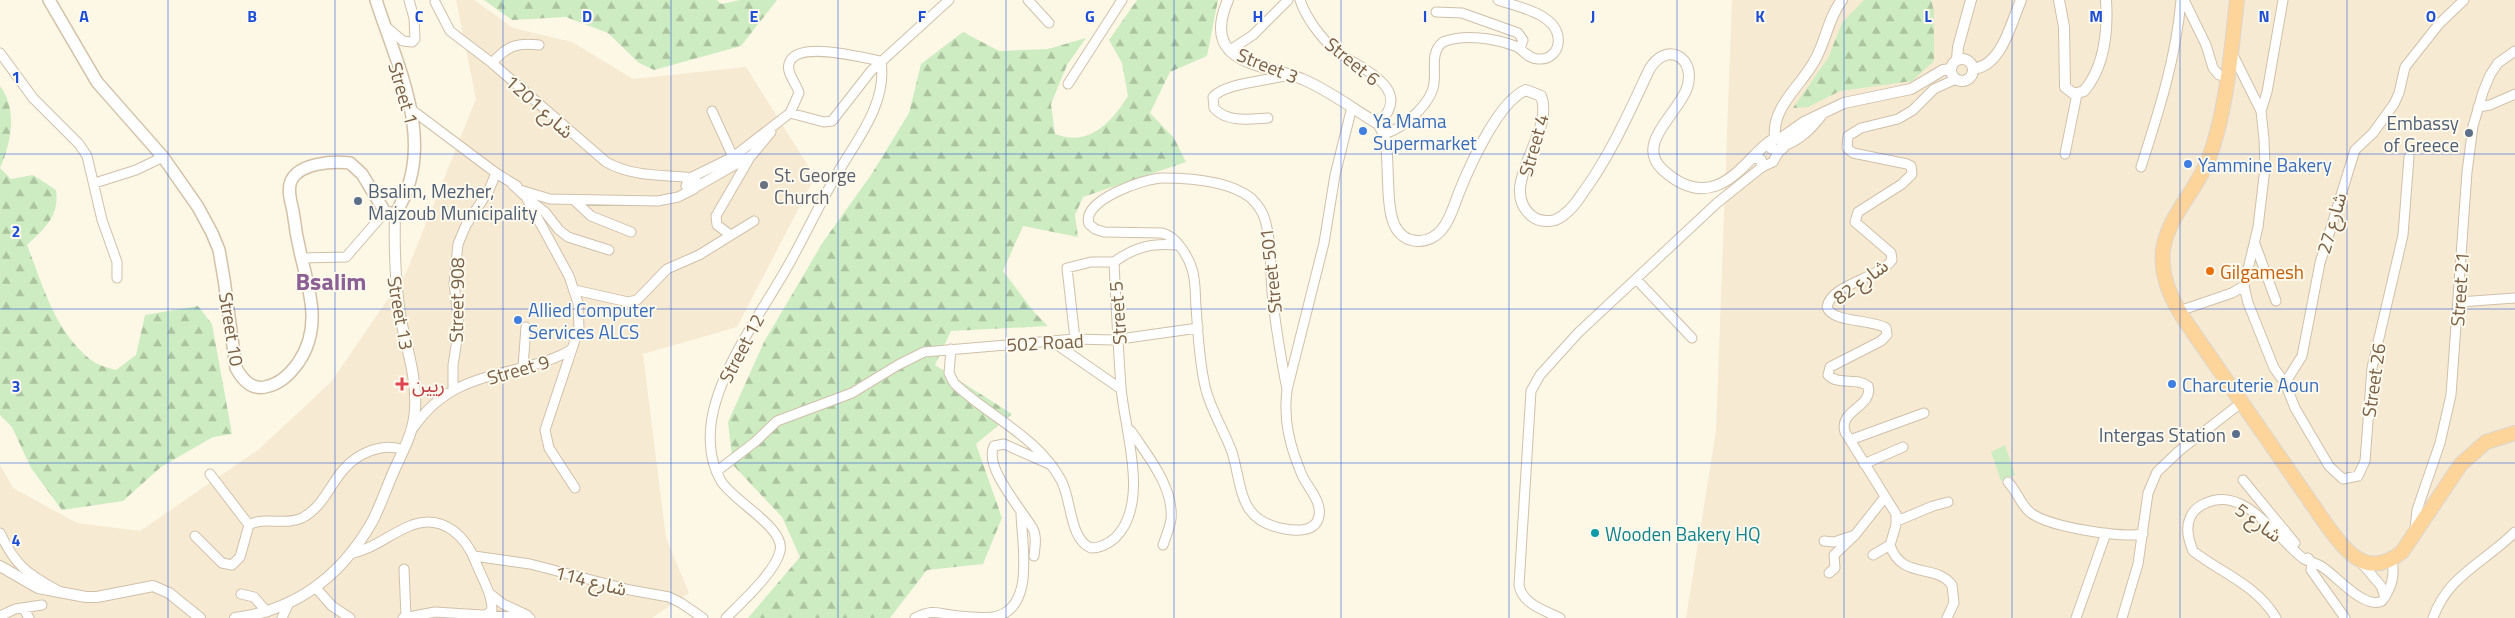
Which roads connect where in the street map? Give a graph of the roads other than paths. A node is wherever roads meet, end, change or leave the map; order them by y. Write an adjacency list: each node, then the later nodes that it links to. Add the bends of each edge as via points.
1 (49, 0): 54 (main road, Street 10, via 97,82)
2 (376, 0): 22 (main road, Street 1)
3 (409, 0): 22 (street, via 415,39 403,41)
4 (950, 0): 30 (street)
5 (1028, 0): 23 (street)
6 (1122, 0): 37 (street)
7 (1228, 0): 26 (street, Street 3, via 1221,29)
8 (1288, 0): 26 (street, via 1253,36)
9 (1300, 0): 47 (street, Street 6, via 1329,44 1384,84 1390,107)
10 (1498, 0): 25 (street, via 1547,19 1556,30 1556,50 1547,58 1534,59)
11 (1842, 0): 50 (street, via 1814,62 1784,105 1776,125 1779,132)
12 (1971, 0): 32 (street)
13 (2021, 0): 33 (street, via 1996,57)
14 (2059, 0): 38 (street, via 2064,27 2065,87 2070,94)
15 (2106, 0): 38 (street, via 2106,39 2090,82 2084,91)
16 (2182, 0): 35 (street, via 2206,46 2213,68 2219,75); 58 (street, via 2167,89)
17 (2237, 0): 27 (highway)
18 (2283, 0): 44 (street, via 2268,92)
19 (2464, 0): 92 (street, شارع 27, via 2439,24 2405,67 2394,104 2355,150 2320,263 2302,356)
20 (435, 2): 31 (street, شارع 1201, via 450,31)
21 (1436, 12): 25 (street, via 1462,13 1518,33 1523,40)
22 (383, 24): 42 (main road, Street 1)
23 (1049, 24)
24 (539, 45): 31 (street, via 515,44)
25 (1520, 49): 49 (street, via 1500,42 1470,38 1443,42 1435,53 1432,90 1411,120 1394,132)
26 (1230, 50): 34 (street, Street 3, via 1252,62)
27 (2231, 50): 35 (highway); 44 (street)
28 (2515, 51): 41 (street, Street 21, via 2498,63)
29 (0, 53): 60 (street, via 33,98 79,144 87,156)
30 (881, 61): 45 (street, via 863,79 832,121); 45 (street, via 820,51 806,52 793,58 788,71 799,93); 106 (street, Street 12, via 881,83 866,128 834,178 722,384 710,431 711,453)
31 (492, 63): 61 (street, شارع 1201, via 606,162 629,173 667,176)
32 (1954, 65): 33 (street, via 1966,60); 36 (street); 50 (street, Street 4, via 1911,90 1853,100 1822,114 1791,143)
33 (1973, 69): 36 (street, via 1969,78 1963,81)
34 (1291, 74): 40 (street, Street 3); 46 (street, via 1232,87 1213,97 1214,108 1220,114 1243,119)
35 (2227, 77): 82 (highway, via 2217,132 2208,159 2169,230 2163,251 2164,276)
36 (1956, 79): 101 (street, شارع 82, via 1934,89 1913,110 1898,119 1861,128 1848,136 1847,148 1853,152 1907,164 1913,170 1910,178 1855,216 1855,222 1891,253 1892,260 1883,269 1835,294 1828,302 1828,311 1834,316 1881,325 1887,332 1881,341 1828,369 1832,379 1863,382 1868,386 1866,398 1843,422)
37 (1068, 84)
38 (2077, 94): 51 (street)
39 (2515, 94): 41 (street)
40 (1352, 107): 47 (street, Street 4); 95 (street, via 1335,175 1324,243)
41 (2478, 107): 81 (street, Street 21, via 2467,172)
42 (412, 110): 59 (street); 66 (main road, Street 1, via 414,167)
43 (712, 111): 55 (street)
44 (2261, 111): 70 (street, via 2265,168)
45 (790, 114): 48 (street)
46 (1268, 118)
47 (1378, 124): 49 (street, Street 4)
48 (775, 126): 52 (street); 55 (street)
49 (1384, 134): 53 (street, Street 4, via 1394,225 1407,238 1423,241 1439,234 1446,224 1474,158 1498,118 1526,90 1537,94 1544,104 1542,123 1523,174 1521,204 1534,218 1545,221 1568,212 1611,152 1653,63 1663,55 1670,54 1686,62 1688,82 1653,145 1654,159 1662,170 1680,184 1697,188 1716,185 1735,175)
50 (1777, 144): 53 (street, Street 4); 57 (street)
51 (2065, 154)
52 (752, 155): 61 (street, via 722,172); 69 (street, via 716,216 717,224)
53 (1756, 156): 57 (street)
54 (163, 157): 60 (street); 73 (main road, Street 10, via 198,207 219,250 236,368 243,380 254,387 272,385 290,374 304,354 311,335 314,315)
55 (733, 157): 61 (street)
56 (2409, 157): 92 (street, Street 26, via 2402,235 2372,368 2365,461 2358,476 2343,478 2329,466 2295,408)
57 (1764, 166): 76 (street, via 1717,203)
58 (2141, 166)
59 (496, 173): 62 (street); 63 (street, Street 908)
60 (95, 183): 75 (street, via 102,220 117,262)
61 (692, 183): 65 (street, via 666,200)
62 (512, 185): 63 (street); 64 (street, Street 9); 65 (street)
63 (489, 190): 93 (street, Street 908, via 466,225 458,244 454,290 459,327)
64 (526, 197): 72 (street, via 545,212 562,233); 78 (street, Street 9)
65 (575, 201): 68 (street, via 591,216)
66 (390, 213): 73 (street, via 346,257); 73 (main road, Street 10, via 350,163 302,169 293,178 289,189); 98 (street, Street 13, via 394,268 415,389)
67 (754, 221): 69 (street)
68 (631, 232)
69 (729, 234): 78 (street, via 699,255 667,269 632,302)
70 (2255, 244): 77 (street); 80 (street)
71 (1177, 245): 74 (street, Street 5, via 1146,245); 84 (street, via 1189,259 1194,275); 95 (street, Street 501, via 1169,235 1162,233 1099,231 1090,224 1089,214 1094,205 1104,198 1156,179 1220,184 1251,199 1265,219 1269,235 1272,294)
72 (609, 250)
73 (301, 258)
74 (1114, 262): 86 (street, via 1087,262 1067,268); 87 (street, Street 5)
75 (117, 278)
76 (1636, 279): 85 (street); 159 (street, via 1566,345 1540,375 1531,391 1519,585 1527,602)
77 (2244, 286): 82 (street); 92 (street, via 2265,347)
78 (575, 290): 90 (street, Street 9, via 580,321)
79 (2515, 298): 81 (street)
80 (2276, 301)
81 (2459, 302): 122 (street, Street 21, via 2448,413 2419,504)
82 (2179, 312): 96 (highway)
83 (526, 328): 91 (street)
84 (1198, 328): 87 (street, 502 Road); 95 (street, via 1206,388 1232,453 1245,504 1264,523 1290,530 1307,530 1319,516 1319,506 1302,476 1288,436)
85 (1692, 338)
86 (1075, 339): 87 (street, 502 Road); 88 (street, 502 Road)
87 (1119, 340): 94 (street, Street 5)
88 (1053, 342): 89 (street, 502 Road); 94 (street)
89 (951, 349): 104 (street, Street 5, via 949,373 954,383 1031,443); 106 (street, via 916,355 852,393 780,419)
90 (572, 350): 91 (street, Street 9, via 554,360); 110 (street, via 545,430 549,448)
91 (523, 367): 93 (street, Street 9)
92 (2285, 383)
93 (453, 388): 98 (street, Street 9, via 430,406)
94 (1121, 389): 99 (street, Street 5)
95 (1286, 390)
96 (2241, 403): 119 (street, via 2157,472 2148,493); 131 (highway, via 2328,527 2350,555)
97 (1924, 413): 101 (street)
98 (414, 427): 103 (street, Street 13)
99 (1129, 429): 104 (street, Street 5, via 1134,470 1130,506 1122,528 1106,544 1091,548 1081,541 1075,532 1061,481); 124 (street, via 1158,473 1169,499 1171,519)
100 (2515, 433): 122 (highway, via 2486,442 2462,464)
101 (1850, 440): 105 (street, شارع 82)
102 (1903, 447): 105 (street)
103 (403, 450): 115 (street, via 387,446 364,454 344,468 320,504 299,519); 126 (street, Street 13, via 371,522)
104 (1049, 464): 113 (street, via 1004,444 994,446 993,464)
105 (1864, 464): 111 (street, شارع 82)
106 (717, 471): 157 (street, Street 12, via 722,482 772,530 781,544 780,553 768,573)
107 (210, 474): 115 (street)
108 (2243, 480): 133 (street)
109 (2008, 482): 118 (street, via 2031,514 2078,529)
110 (575, 488)
111 (1885, 496): 114 (street, شارع 82); 120 (street)
112 (1948, 502): 114 (street)
113 (1021, 514): 129 (street, via 1033,530); 158 (street, via 1023,582 1020,599 1014,607 994,617 928,611)
114 (1897, 521): 125 (street)
115 (249, 525): 121 (street, via 240,556 232,565 222,563)
116 (2515, 532): 165 (street, via 2451,584)
117 (0, 533): 138 (street, via 19,566)
118 (2106, 533): 119 (street); 161 (street)
119 (2143, 534): 162 (street, via 2134,582)
120 (1855, 535): 123 (street, via 1834,542); 136 (street, via 1834,555 1835,568)
121 (195, 536)
122 (2414, 537): 132 (highway)
123 (1824, 541)
124 (1163, 545)
125 (1890, 545): 127 (street); 160 (street, via 1894,555 1909,568 1948,580 1955,597)
126 (350, 554): 128 (street, via 374,547 413,525 426,523 455,530); 137 (street, Street 13)
127 (1873, 555)
128 (474, 556): 139 (street); 156 (street, شارع 114, via 530,564 669,597)
129 (1034, 556)
130 (0, 560): 134 (street)
131 (2360, 560): 132 (highway); 141 (street, via 2381,586)
132 (2392, 560): 141 (street, via 2393,582)
133 (2312, 563): 141 (street, شارع 5, via 2367,601 2376,603); 163 (street, شارع 5, via 2266,522 2238,503 2217,499 2193,511 2188,526 2193,551 2253,591); 164 (street, via 2311,570)
134 (4, 568): 138 (street, via 38,588)
135 (404, 569): 153 (street)
136 (1829, 573)
137 (316, 588): 143 (street, Street 13); 152 (street, via 332,606)
138 (59, 591): 149 (street, via 97,597 153,586 169,593)
139 (488, 593): 147 (street, via 492,610); 155 (street)
140 (241, 594): 145 (street, via 254,597)
141 (2384, 597)
142 (42, 605): 144 (street)
143 (288, 605): 145 (street, Street 13); 151 (street)
144 (23, 608): 146 (street, via 9,610); 148 (street)
145 (267, 612): 150 (street, Street 13)
146 (0, 616)
147 (484, 616): 153 (street, via 435,612); 154 (street)
148 (29, 618)
149 (200, 618)
150 (235, 618)
151 (282, 618)
152 (350, 618)
153 (404, 618)
154 (530, 618)
155 (534, 618)
156 (703, 618)
157 (726, 618)
158 (915, 618)
159 (1560, 618)
160 (1947, 618)
161 (2076, 618)
162 (2122, 618)
163 (2276, 618)
164 (2345, 618)
165 (2433, 618)

